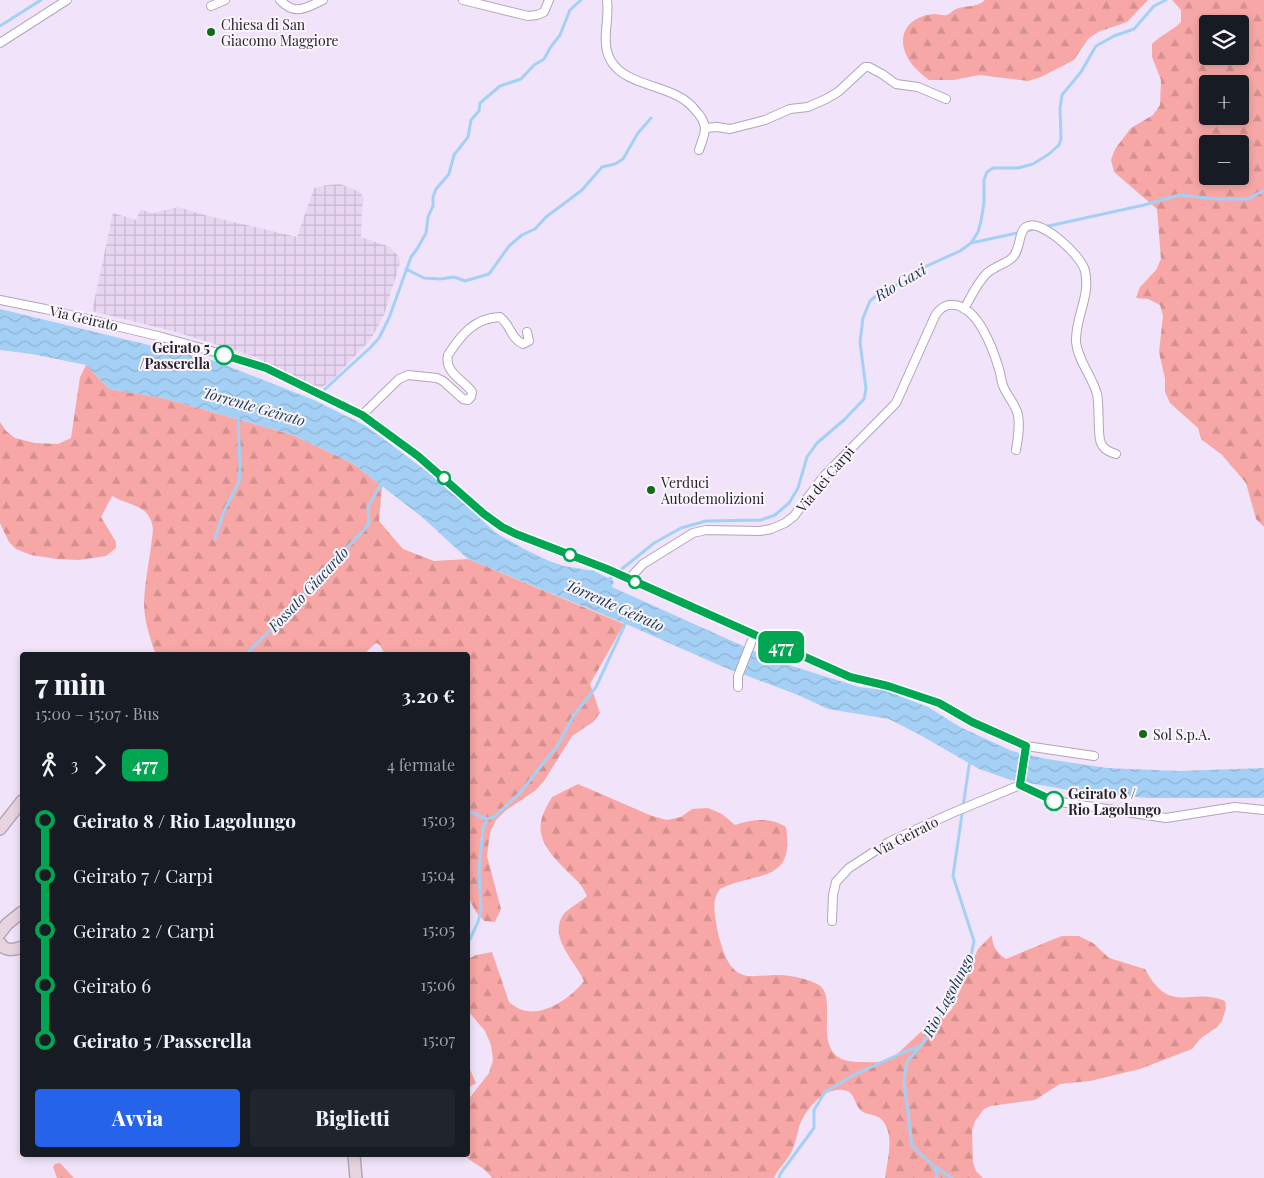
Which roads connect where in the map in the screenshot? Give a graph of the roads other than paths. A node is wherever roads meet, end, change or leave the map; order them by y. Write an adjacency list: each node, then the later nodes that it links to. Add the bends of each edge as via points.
1 (66, 0): 9 (street)
2 (225, 0): 8 (street)
3 (280, 0): 4 (street, via 295,10)
4 (323, 0)
5 (463, 0): 6 (street, via 528,16 544,12)
6 (549, 0)
7 (607, 0): 11 (street, via 606,42 616,68 686,100 701,117)
8 (211, 6)
9 (0, 43)
10 (946, 99): 11 (street, via 918,87 896,84 866,67 838,92 808,107 790,109 765,120 730,129)
11 (705, 128): 12 (street)
12 (699, 150)
13 (0, 300): 16 (street, Via Geirato, via 162,337 243,360)
14 (964, 309): 17 (street, via 976,318 982,328 1003,386 1018,412); 18 (street, via 987,272 1016,253 1025,227 1031,224 1038,226 1059,239 1085,269 1085,302 1076,340 1078,354 1097,394 1099,438 1106,450); 19 (street, Via dei Carpi, via 951,305 938,311 896,403 824,476 794,516 785,523 760,531 706,530 693,533 643,564)
15 (527, 332): 16 (street, via 529,341 523,344 516,340 500,317 483,320 466,330 447,360 452,373 470,389 472,394 468,400 437,378 408,375 398,379)
16 (362, 415): 19 (street, Via Geirato, via 418,456 502,527)
17 (1016, 450)
18 (1116, 454)
19 (627, 578): 20 (street, Via Geirato)
20 (754, 635): 21 (street, via 738,676); 22 (street, Via Geirato, via 850,677 939,703)
21 (738, 687)
22 (1026, 750): 23 (street, Via Geirato); 24 (street)
23 (1094, 756)
24 (1020, 784): 26 (street, via 1054,801 1166,818 1235,808); 29 (street, Via Geirato, via 889,842 842,873 834,888)
25 (20, 805): 27 (street)
26 (1264, 810)
27 (0, 829)
28 (20, 914): 30 (street)
29 (832, 922)
30 (0, 933)
31 (0, 943): 32 (street, via 7,950)
32 (20, 947)
33 (354, 1157): 34 (street)
34 (356, 1178)

